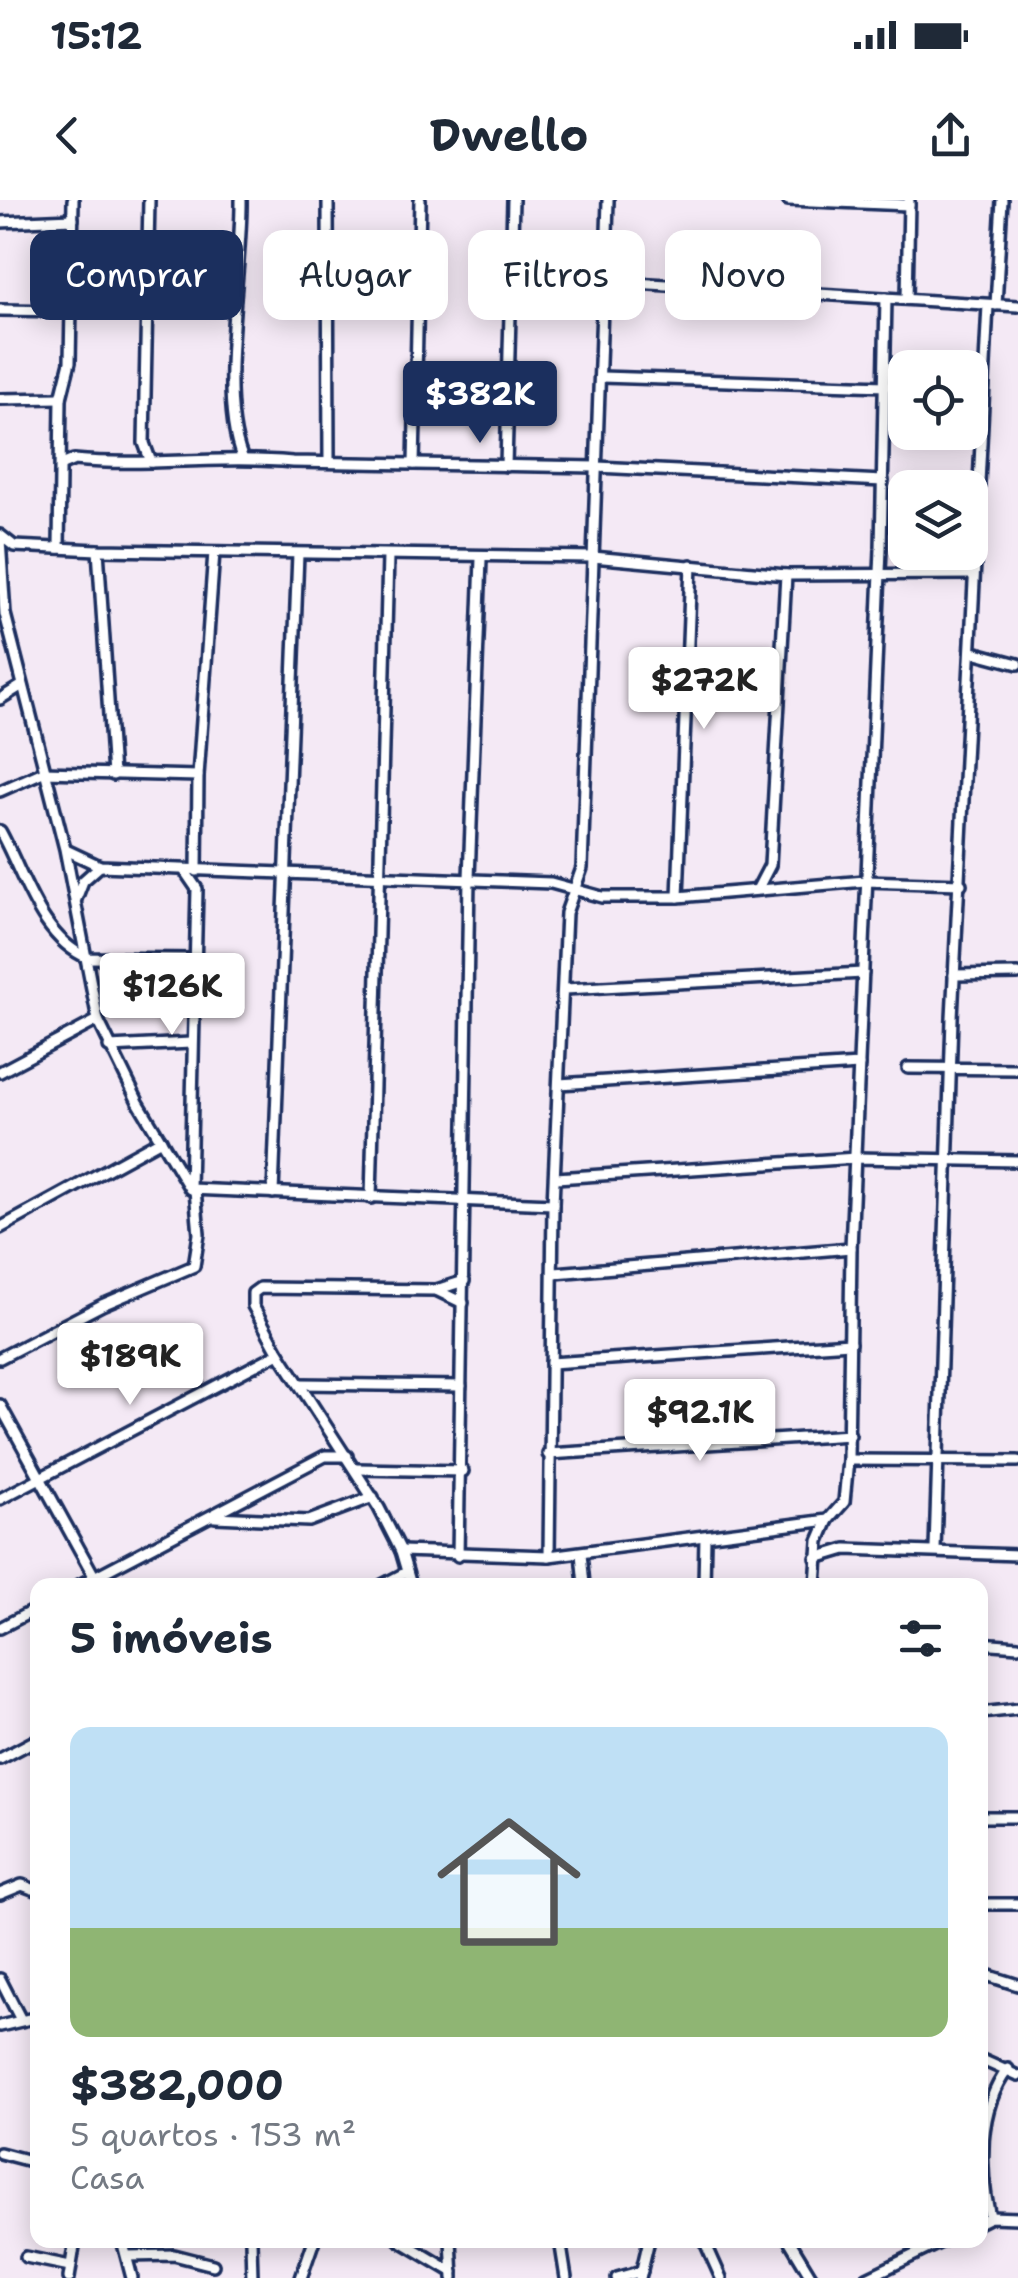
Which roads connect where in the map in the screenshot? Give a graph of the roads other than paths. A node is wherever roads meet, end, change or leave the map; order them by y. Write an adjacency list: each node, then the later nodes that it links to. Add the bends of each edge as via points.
1 (73, 200): 11 (street)
2 (149, 200): 29 (street)
3 (241, 200): 28 (street)
4 (328, 200): 36 (street)
5 (420, 200): 37 (street)
6 (513, 200): 39 (street)
7 (608, 200): 14 (street)
8 (788, 200): 10 (street)
9 (1002, 200): 18 (street)
10 (909, 202): 17 (street)
11 (73, 219): 12 (street); 13 (street)
12 (0, 222)
13 (73, 230)
14 (607, 230)
15 (645, 285): 16 (street)
16 (886, 298): 17 (street); 25 (street)
17 (907, 298): 18 (street)
18 (992, 305): 19 (street); 53 (street)
19 (1018, 306)
20 (0, 310): 21 (street)
21 (30, 310)
22 (72, 320): 26 (street)
23 (602, 320): 24 (street)
24 (601, 377): 25 (street); 40 (street)
25 (886, 386): 41 (street)
26 (61, 398): 27 (street); 30 (street)
27 (0, 399)
28 (236, 442): 31 (street); 32 (street)
29 (144, 443): 34 (street); 35 (street)
30 (62, 450): 33 (street); 38 (street)
31 (242, 457): 32 (street); 36 (street)
32 (228, 458): 35 (street)
33 (74, 460): 34 (street); 38 (street)
34 (136, 461): 35 (street)
35 (151, 462)
36 (330, 462): 37 (street)
37 (414, 464): 39 (street)
38 (62, 465): 44 (street)
39 (506, 466): 40 (street)
40 (597, 467): 41 (street); 49 (street)
41 (883, 481): 55 (street)
42 (0, 537): 43 (street); 50 (street)
43 (14, 546): 44 (street); 50 (street)
44 (60, 548): 45 (street)
45 (98, 550): 46 (street); 63 (street)
46 (214, 552): 47 (street); 64 (street)
47 (298, 554): 48 (street); 72 (street)
48 (388, 556): 51 (street); 74 (street)
49 (594, 557): 51 (street); 52 (street); 81 (street, via 582,868)
50 (2, 558): 56 (street)
51 (481, 559): 75 (street)
52 (691, 565): 54 (street); 82 (street)
53 (972, 574): 55 (street); 58 (street)
54 (786, 575): 55 (street); 69 (street)
55 (877, 576): 76 (street)
56 (12, 645): 57 (street); 60 (street)
57 (0, 650)
58 (973, 652): 59 (street); 77 (street)
59 (1018, 664)
60 (21, 686): 61 (street); 62 (street)
61 (0, 699)
62 (43, 772): 63 (street); 65 (street); 67 (street)
63 (112, 775): 64 (street)
64 (198, 776): 71 (street)
65 (0, 791)
66 (0, 831): 84 (street, via 56,935)
67 (65, 849): 68 (street); 83 (street)
68 (100, 866): 70 (street); 83 (street)
69 (770, 866): 78 (street); 79 (street)
70 (184, 870): 71 (street); 80 (street)
71 (197, 870): 73 (street)
72 (288, 871): 73 (street); 74 (street); 105 (street)
73 (209, 872): 80 (street)
74 (379, 874): 75 (street); 106 (street)
75 (469, 878): 81 (street); 107 (street)
76 (865, 881): 77 (street); 78 (street); 86 (street)
77 (961, 884): 88 (street)
78 (789, 886): 79 (street)
79 (758, 888): 82 (street)
80 (196, 889): 85 (street)
81 (574, 890): 82 (street, via 602,898); 89 (street, via 566,913)
82 (678, 897)
83 (76, 900): 84 (street)
84 (88, 958): 85 (street); 90 (street)
85 (194, 960): 91 (street)
86 (863, 973): 89 (street); 93 (street)
87 (1018, 974): 88 (street)
88 (954, 975): 96 (street)
89 (565, 988): 98 (street)
90 (98, 1020): 92 (street); 97 (street)
91 (191, 1044): 92 (street); 104 (street)
92 (108, 1047): 99 (street)
93 (859, 1065): 98 (street); 100 (street)
94 (908, 1068): 96 (street)
95 (1018, 1069): 96 (street)
96 (953, 1070): 101 (street)
97 (0, 1072)
98 (558, 1084): 103 (street)
99 (161, 1140): 104 (street); 109 (street)
100 (856, 1158): 101 (street); 103 (street); 110 (street)
101 (948, 1162): 102 (street); 128 (street)
102 (1018, 1162)
103 (556, 1178): 108 (street)
104 (192, 1190): 105 (street); 117 (street, via 200,1234 194,1266)
105 (272, 1193): 106 (street)
106 (371, 1198): 107 (street)
107 (463, 1199): 108 (street); 112 (street)
108 (554, 1204): 111 (street)
109 (0, 1228)
110 (852, 1248): 111 (street); 115 (street)
111 (555, 1273): 118 (street)
112 (464, 1281): 113 (street); 114 (street)
113 (436, 1290): 114 (street); 116 (street, via 255,1290 254,1306)
114 (463, 1303): 120 (street)
115 (850, 1342): 118 (street); 122 (street)
116 (279, 1353): 119 (street); 132 (street)
117 (0, 1358)
118 (551, 1363): 124 (street)
119 (299, 1384): 120 (street); 123 (street)
120 (461, 1386): 131 (street)
121 (0, 1405): 132 (street)
122 (850, 1435): 124 (street); 127 (street)
123 (334, 1436): 125 (street); 126 (street)
124 (548, 1454): 143 (street)
125 (326, 1456): 126 (street); 135 (street)
126 (347, 1456): 130 (street)
127 (848, 1460): 128 (street); 136 (street, via 844,1502)
128 (936, 1460): 129 (street); 138 (street)
129 (1018, 1462)
130 (356, 1469): 131 (street); 133 (street)
131 (463, 1471): 142 (street)
132 (40, 1479): 134 (street); 146 (street)
133 (373, 1497): 135 (street, via 310,1522); 139 (street)
134 (0, 1499)
135 (212, 1517): 147 (street)
136 (828, 1520): 137 (street); 144 (street)
137 (705, 1537): 140 (street); 151 (street)
138 (935, 1549): 141 (street); 144 (street, via 846,1549)
139 (401, 1551): 142 (street); 145 (street)
140 (581, 1553): 143 (street); 150 (street)
141 (1018, 1555)
142 (458, 1556): 143 (street)
143 (549, 1556)
144 (816, 1558): 152 (street)
145 (406, 1573): 148 (street); 149 (street)
146 (95, 1578)
147 (102, 1578)
148 (396, 1578)
149 (408, 1578)
150 (583, 1578)
151 (704, 1578)
152 (816, 1578)
153 (30, 1612): 154 (street)
154 (0, 1628)
155 (988, 1644): 156 (street)
156 (1018, 1646)
157 (1018, 1709): 158 (street)
158 (988, 1712)
159 (30, 1743): 160 (street)
160 (0, 1760)
161 (988, 1817): 162 (street)
162 (1018, 1817)
163 (30, 1888): 164 (street)
164 (0, 1894)
165 (988, 1904): 166 (street)
166 (1018, 1904)
167 (988, 1976): 169 (street)
168 (0, 1979): 171 (street)
169 (1018, 1985)
170 (30, 2017): 171 (street)
171 (20, 2018): 172 (street)
172 (0, 2026)
173 (988, 2062): 174 (street)
174 (1008, 2069): 175 (street); 176 (street)
175 (1018, 2076)
176 (988, 2094)
177 (0, 2153): 178 (street)
178 (30, 2161)
179 (988, 2207): 180 (street)
180 (990, 2217): 181 (street)
181 (1018, 2218)
182 (73, 2248): 196 (street)
183 (125, 2248): 193 (street)
184 (251, 2248): 201 (street)
185 (311, 2248): 202 (street)
186 (411, 2248): 198 (street)
187 (451, 2248): 198 (street)
188 (561, 2248): 203 (street)
189 (648, 2248): 197 (street)
190 (708, 2248): 205 (street)
191 (794, 2248): 206 (street)
192 (929, 2248): 207 (street)
193 (128, 2256): 195 (street, via 174,2255); 200 (street)
194 (26, 2257): 196 (street)
195 (213, 2264)
196 (70, 2266): 199 (street)
197 (641, 2274): 204 (street)
198 (453, 2275)
199 (69, 2278)
200 (132, 2278)
201 (252, 2278)
202 (300, 2278)
203 (566, 2278)
204 (616, 2278)
205 (721, 2278)
206 (812, 2278)
207 (867, 2278)

